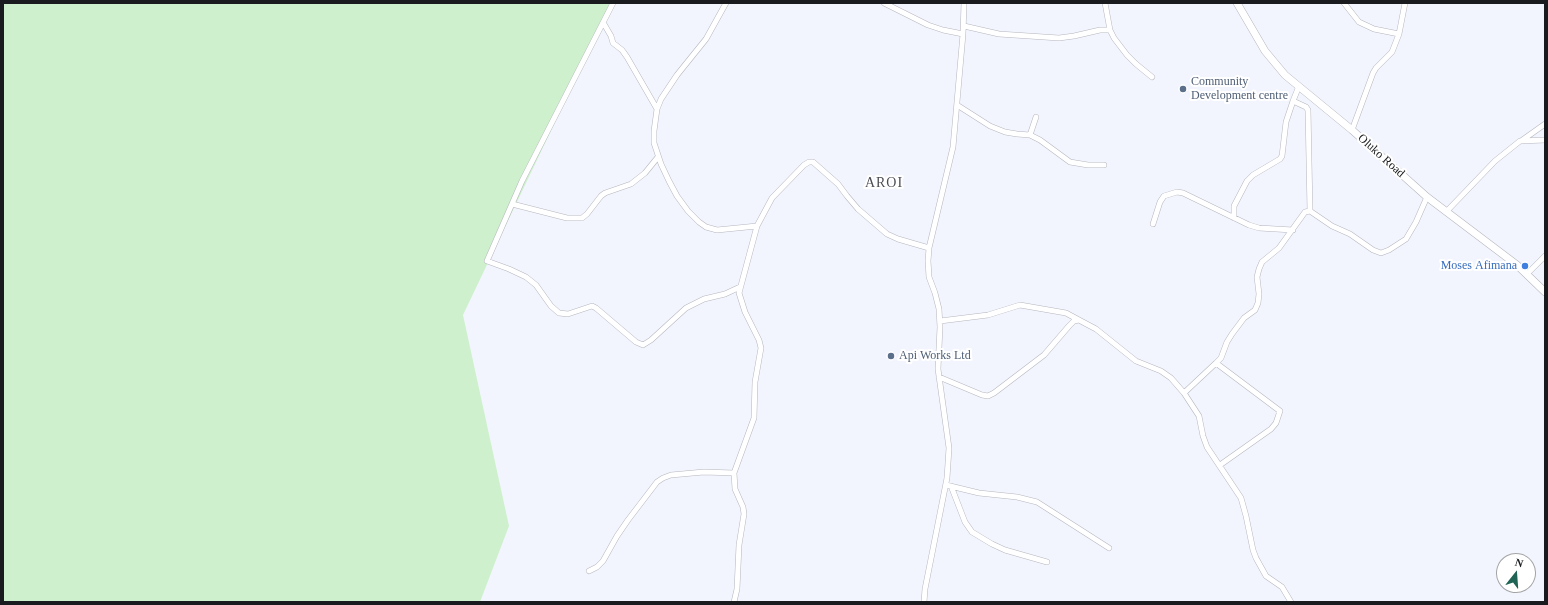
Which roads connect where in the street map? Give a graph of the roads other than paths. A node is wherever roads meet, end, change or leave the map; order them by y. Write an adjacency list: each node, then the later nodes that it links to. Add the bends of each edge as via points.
1 (613, 3): 9 (street)
2 (726, 3): 18 (street, via 706,39 661,99)
3 (884, 3): 12 (street, via 928,25)
4 (964, 3): 10 (street)
5 (1105, 3): 11 (street)
6 (1237, 3): 15 (main road, Oluko Road, via 1265,52 1285,75)
7 (1344, 3): 13 (street, via 1359,22 1374,29)
8 (1405, 3): 13 (street)
9 (604, 24): 18 (street, via 612,43 627,57); 28 (street)
10 (964, 26): 11 (street, via 999,34 1059,38); 12 (street)
11 (1110, 30): 14 (street, via 1127,55)
12 (963, 34): 17 (street)
13 (1399, 34): 21 (street, via 1392,52 1376,68)
14 (1152, 77)
15 (1299, 86): 16 (street); 21 (main road, Oluko Road)
16 (1293, 101): 29 (street, via 1308,110); 31 (street, via 1286,122 1282,156 1247,181 1234,206)
17 (957, 105): 22 (street, via 990,126 1005,132); 35 (street, via 953,147)
18 (658, 109): 25 (street, via 654,131)
19 (1036, 117): 22 (street)
20 (1545, 124): 24 (street)
21 (1352, 130): 27 (main road, Oluko Road)
22 (1030, 135): 26 (street, via 1070,162)
23 (1545, 140): 24 (street)
24 (1520, 141): 30 (street, via 1495,161)
25 (658, 157): 28 (street, via 645,173 631,184 601,196 582,218 568,218); 33 (street, via 677,196 688,211 706,227 717,230)
26 (1104, 165)
27 (1427, 197): 29 (street, via 1406,239 1381,253 1372,250); 30 (main road, Oluko Road)
28 (512, 204): 38 (street, via 487,261 526,277 558,313 568,314 588,306 596,308 640,344 647,344 695,303)
29 (1310, 211): 34 (street, via 1305,212)
30 (1446, 212): 37 (main road, Oluko Road)
31 (1234, 218): 32 (street, via 1177,192 1164,196); 34 (street, via 1259,228)
32 (1152, 224)
33 (757, 226): 35 (street, via 772,198 804,165 813,162 887,234); 38 (street)
34 (1293, 230): 42 (street, via 1279,248 1262,262 1257,277 1259,294 1255,310 1244,318 1232,334)
35 (929, 248): 41 (street, via 929,277)
36 (1545, 256): 37 (street)
37 (1527, 274): 39 (main road, Oluko Road)
38 (740, 287): 46 (street, via 745,312 761,348 755,382 754,418)
39 (1545, 292)
40 (1079, 320): 41 (street, via 1066,313 1020,305 988,315); 43 (street, via 1074,321 1044,355 988,396); 44 (street, via 1136,361 1161,371)
41 (940, 321): 43 (street)
42 (1216, 363): 44 (street); 45 (street, via 1280,411 1271,429)
43 (940, 377): 47 (street, via 949,448)
44 (1184, 393): 45 (street, via 1198,416 1207,447)
45 (1220, 466): 53 (street, via 1241,498 1256,558 1266,576 1282,587)
46 (734, 473): 50 (street, via 670,475 657,482 624,525 603,561); 51 (street, via 735,489 744,514)
47 (949, 486): 48 (street, via 979,494 1033,500); 49 (street, via 972,532 1005,550); 52 (street)
48 (1109, 548)
49 (1047, 562)
50 (589, 570)
51 (734, 602)
52 (924, 602)
53 (1291, 602)

